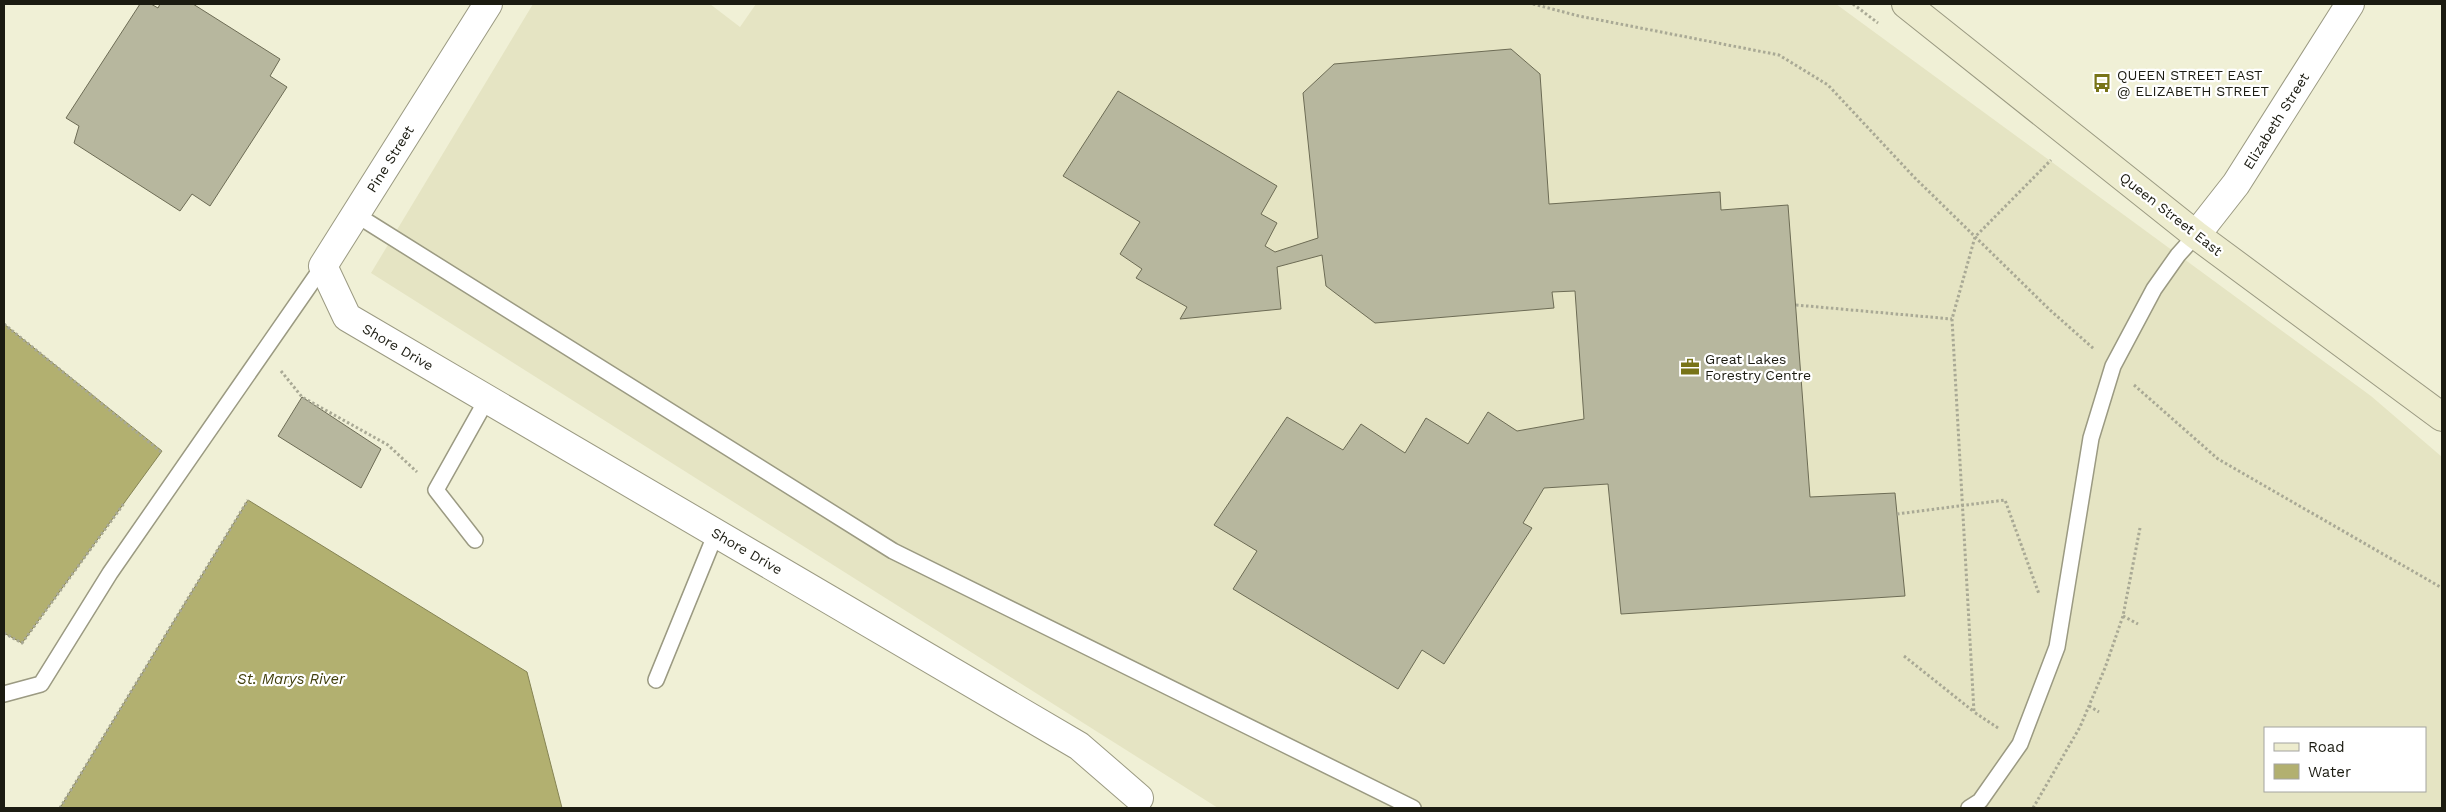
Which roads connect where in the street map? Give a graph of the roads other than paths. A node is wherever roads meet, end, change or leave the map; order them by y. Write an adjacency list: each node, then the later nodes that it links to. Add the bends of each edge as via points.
1 (488, 4): 4 (street, Pine Street)
2 (1906, 4): 5 (main road, Queen Street East)
3 (2350, 4): 5 (street, Elizabeth Street, via 2236,184)
4 (356, 214): 6 (street, Pine Street); 14 (lane, via 893,551)
5 (2196, 235): 8 (main road, Queen Street East); 15 (lane, via 2154,289 2113,366 2092,438 2057,647 2020,744 1980,801)
6 (323, 266): 7 (street, Shore Drive, via 347,317); 12 (lane, via 110,573 42,684)
7 (487, 399): 9 (street, Shore Drive); 10 (lane, via 436,490)
8 (2442, 417)
9 (716, 533): 11 (lane); 13 (street, Shore Drive, via 1079,746)
10 (475, 540)
11 (656, 680)
12 (4, 694)
13 (1140, 803)
14 (1413, 808)
15 (1970, 808)

